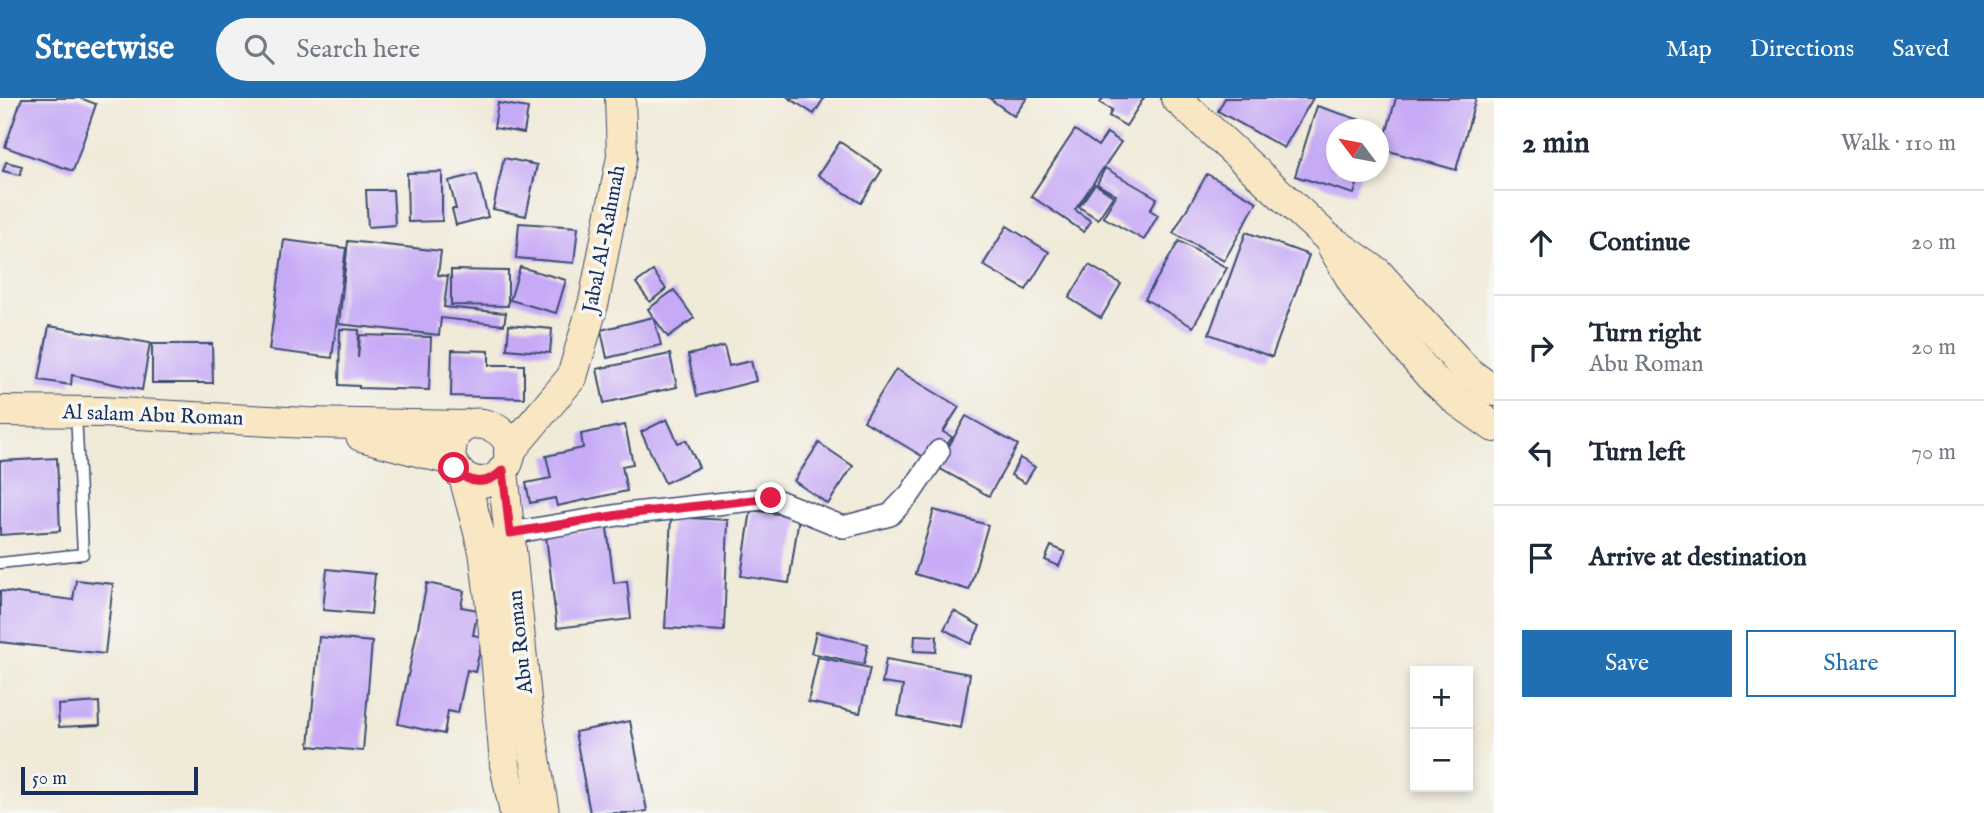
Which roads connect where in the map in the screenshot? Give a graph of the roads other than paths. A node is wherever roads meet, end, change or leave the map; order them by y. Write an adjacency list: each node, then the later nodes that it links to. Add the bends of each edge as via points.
1 (620, 98): 4 (main road, Jabal Al-Rahmah, via 622,156 594,302)
2 (1176, 98): 3 (main road)
3 (1327, 237): 5 (main road, via 1377,272 1468,372); 11 (main road, via 1360,294 1430,376)
4 (572, 377): 10 (main road, via 541,404); 13 (main road)
5 (1494, 391)
6 (0, 411): 7 (main road, Al salam Abu Roman)
7 (76, 412): 8 (main road, Al salam Abu Roman); 16 (lane, via 83,554)
8 (306, 423): 9 (main road); 14 (main road)
9 (466, 426): 10 (main road, via 486,423); 14 (main road, via 452,441)
10 (495, 427): 13 (main road, via 503,433)
11 (1494, 427)
12 (939, 451): 15 (street, via 910,494 890,514 843,527 771,498 625,514)
13 (506, 461): 14 (main road, via 487,481 478,482); 15 (main road, Abu Roman)
14 (457, 468): 17 (main road, Abu Roman, via 484,551 505,765)
15 (510, 533): 18 (main road, Abu Roman, via 527,709)
16 (0, 563)
17 (515, 813)
18 (544, 813)

